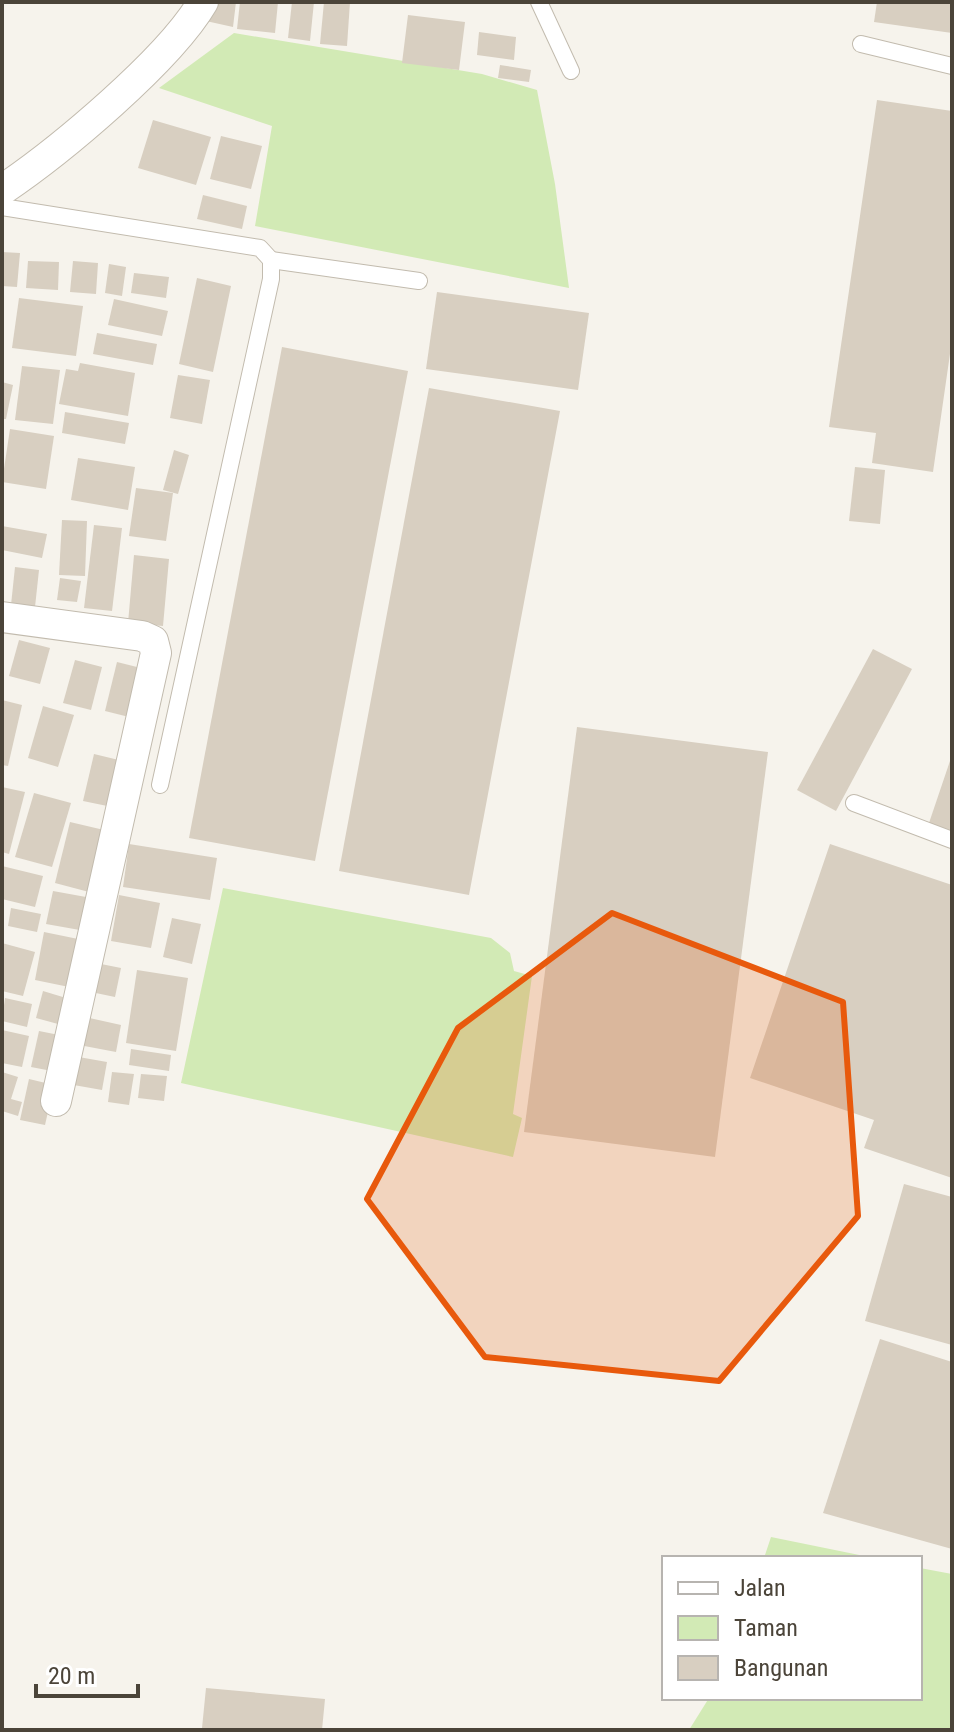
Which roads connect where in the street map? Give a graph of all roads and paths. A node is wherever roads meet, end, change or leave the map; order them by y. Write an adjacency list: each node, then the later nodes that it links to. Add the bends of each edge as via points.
1 (203, 2): 6 (street, via 185,30 105,106)
2 (539, 2): 5 (lane)
3 (861, 44): 4 (lane)
4 (952, 66)
5 (571, 71)
6 (2, 190)
7 (2, 207): 8 (lane, via 260,248)
8 (271, 260): 9 (lane); 11 (lane)
9 (419, 281)
10 (2, 617): 14 (street, via 142,636 153,641 156,653)
11 (160, 785)
12 (854, 803): 13 (lane)
13 (952, 840)
14 (56, 1101)

